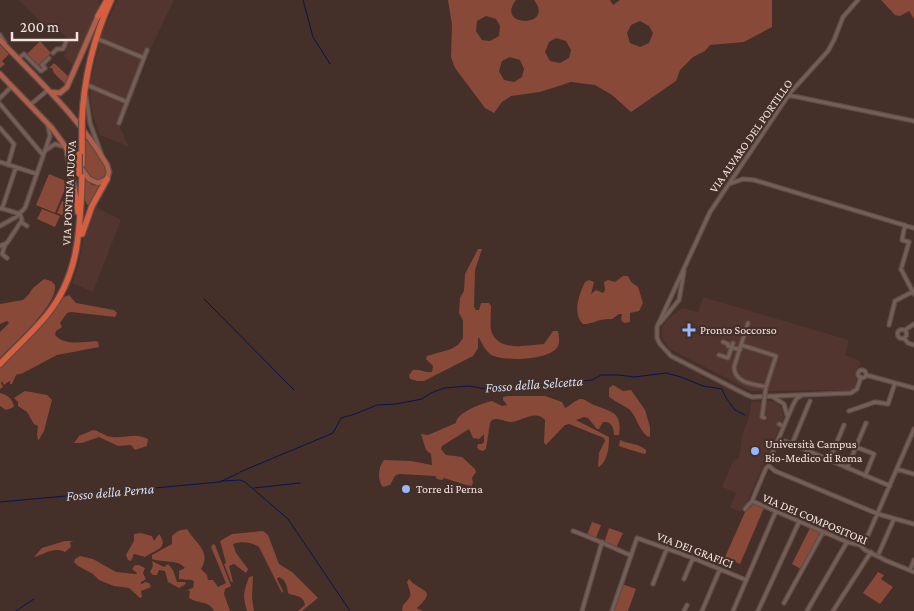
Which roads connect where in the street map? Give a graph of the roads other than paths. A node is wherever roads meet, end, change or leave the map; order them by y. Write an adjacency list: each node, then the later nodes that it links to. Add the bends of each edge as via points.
1 (109, 0): 3 (highway); 5 (street); 23 (highway, VIA PONTINA NUOVA, via 93,35 85,66)
2 (858, 0): 18 (street, VIA ALVARO DEL PORTILLO, via 844,17 824,56)
3 (98, 16): 17 (main road, via 65,89 60,93)
4 (0, 35): 8 (street)
5 (98, 39): 12 (street); 15 (street)
6 (0, 40): 8 (main road)
7 (66, 42): 10 (street, via 63,49)
8 (7, 48): 13 (main road)
9 (147, 50): 12 (street)
10 (53, 53)
11 (48, 58): 13 (street, via 41,71 24,54)
12 (144, 58): 20 (street)
13 (18, 59): 17 (main road)
14 (0, 74): 16 (main road)
15 (87, 84): 20 (street); 28 (street)
16 (12, 86): 19 (street); 22 (main road)
17 (49, 90): 22 (street); 29 (main road, via 70,112)
18 (788, 95): 24 (street); 39 (street, VIA ALVARO DEL PORTILLO)
19 (0, 98)
20 (127, 102): 26 (street)
21 (0, 104): 31 (street)
22 (30, 105): 25 (main road)
23 (81, 118): 29 (highway, VIA PONTINA NUOVA, bridge); 37 (highway, VIA PONTINA NUOVA, bridge)
24 (914, 120)
25 (46, 121): 30 (main road); 31 (street, via 50,133)
26 (119, 123)
27 (0, 128): 34 (street, via 14,144)
28 (91, 129): 29 (street, via 91,134); 32 (street)
29 (82, 133): 32 (main road); 37 (highway, VIA PONTINA NUOVA, bridge)
30 (67, 148): 31 (street, via 55,144 49,146); 38 (main road, via 90,181 98,183); 41 (highway)
31 (44, 154): 36 (street)
32 (105, 161): 38 (main road, via 109,169)
33 (0, 163): 34 (street)
34 (8, 165): 35 (street)
35 (16, 167): 36 (street); 40 (street)
36 (37, 174): 42 (street)
37 (80, 175): 41 (highway, VIA PONTINA NUOVA); 49 (highway, VIA PONTINA NUOVA)
38 (108, 178): 49 (highway, via 88,216)
39 (728, 184): 44 (street, via 751,179); 52 (street, VIA ALVARO DEL PORTILLO, via 710,212)
40 (1, 208): 42 (street)
41 (78, 212): 69 (highway, VIA PONTINA NUOVA, via 74,252 58,292 43,315)
42 (20, 214): 43 (street); 45 (street)
43 (21, 222): 46 (street); 48 (street)
44 (905, 225): 47 (street); 55 (street, via 902,240 909,242 901,267)
45 (0, 226)
46 (27, 226)
47 (914, 228)
48 (5, 245): 50 (street); 51 (street, via 2,255)
49 (78, 245): 69 (highway, VIA PONTINA NUOVA, via 70,274 57,300 46,316)
50 (0, 248)
51 (7, 258)
52 (686, 265): 53 (street, VIA ALVARO DEL PORTILLO); 54 (street, VIA ALVARO DEL PORTILLO)
53 (674, 291): 54 (street, via 678,289); 56 (street, VIA ALVARO DEL PORTILLO)
54 (681, 292): 57 (street, VIA ALVARO DEL PORTILLO)
55 (914, 292): 61 (street, via 895,301)
56 (669, 300): 57 (street); 60 (street, VIA ALVARO DEL PORTILLO)
57 (674, 306): 60 (street, VIA ALVARO DEL PORTILLO)
58 (748, 323): 67 (street)
59 (914, 324): 62 (street)
60 (658, 325): 77 (street, via 658,341 668,354 745,394)
61 (889, 325)
62 (905, 330): 63 (street); 63 (street, via 898,333)
63 (904, 338): 66 (street)
64 (723, 342): 65 (street)
65 (732, 345): 67 (street); 68 (street, via 728,358)
66 (914, 345)
67 (741, 347): 73 (street, via 734,370 737,376 749,384); 73 (street, via 776,356)
68 (719, 355)
69 (0, 362)
70 (866, 375): 71 (street); 71 (street, via 860,371); 72 (street)
71 (861, 378): 76 (street, via 858,388 852,393)
72 (895, 383): 74 (street); 81 (street, via 887,404 875,402)
73 (766, 387): 82 (street, bridge, via 762,417)
74 (914, 388)
75 (787, 395): 76 (street); 77 (street); 79 (street); 80 (street)
76 (804, 395): 80 (street, via 798,397)
77 (770, 396): 79 (street)
78 (810, 401): 88 (street)
79 (784, 404): 80 (street); 83 (street)
80 (794, 404): 83 (street)
81 (849, 412)
82 (765, 418)
83 (786, 421): 91 (street)
84 (866, 423): 89 (street)
85 (844, 425): 90 (street)
86 (914, 429): 93 (street)
87 (785, 441): 88 (street)
88 (792, 444): 90 (street)
89 (856, 447): 92 (street); 95 (street, via 874,454)
90 (829, 461): 92 (street)
91 (769, 466): 97 (street); 100 (street)
92 (847, 468): 95 (street)
93 (897, 469): 94 (street); 96 (street)
94 (914, 474)
95 (865, 476): 96 (street)
96 (890, 486): 100 (street)
97 (752, 501): 98 (street); 99 (street, VIA DEI COMPOSITORI)
98 (745, 509)
99 (776, 512): 102 (street, VIA DEI COMPOSITORI); 118 (street)
100 (878, 514): 101 (street); 108 (street, via 867,539)
101 (894, 519): 103 (street); 111 (street)
102 (799, 522): 105 (street, VIA DEI COMPOSITORI); 127 (street)
103 (914, 524)
104 (573, 531): 106 (street)
105 (823, 532): 107 (street, VIA DEI COMPOSITORI); 120 (street)
106 (602, 542): 112 (street); 122 (street)
107 (847, 542): 108 (street, VIA DEI COMPOSITORI); 128 (street)
108 (860, 545): 110 (street, VIA DEI COMPOSITORI)
109 (667, 548): 112 (street, VIA DEI GRAFICI, via 637,538); 113 (street, VIA DEI GRAFICI); 119 (street)
110 (871, 552): 116 (street, VIA DEI COMPOSITORI); 129 (street)
111 (879, 554)
112 (630, 555): 123 (street)
113 (693, 558): 115 (street, VIA DEI GRAFICI); 117 (street)
114 (914, 560): 116 (street)
115 (720, 569): 118 (street, VIA DEI GRAFICI); 125 (street)
116 (912, 571)
117 (684, 579)
118 (746, 580): 126 (street)
119 (653, 584)
120 (784, 602)
121 (687, 605): 124 (street)
122 (582, 611)
123 (612, 611)
124 (684, 611)
125 (702, 611)
126 (733, 611)
127 (758, 611)
128 (807, 611)
129 (833, 611)

